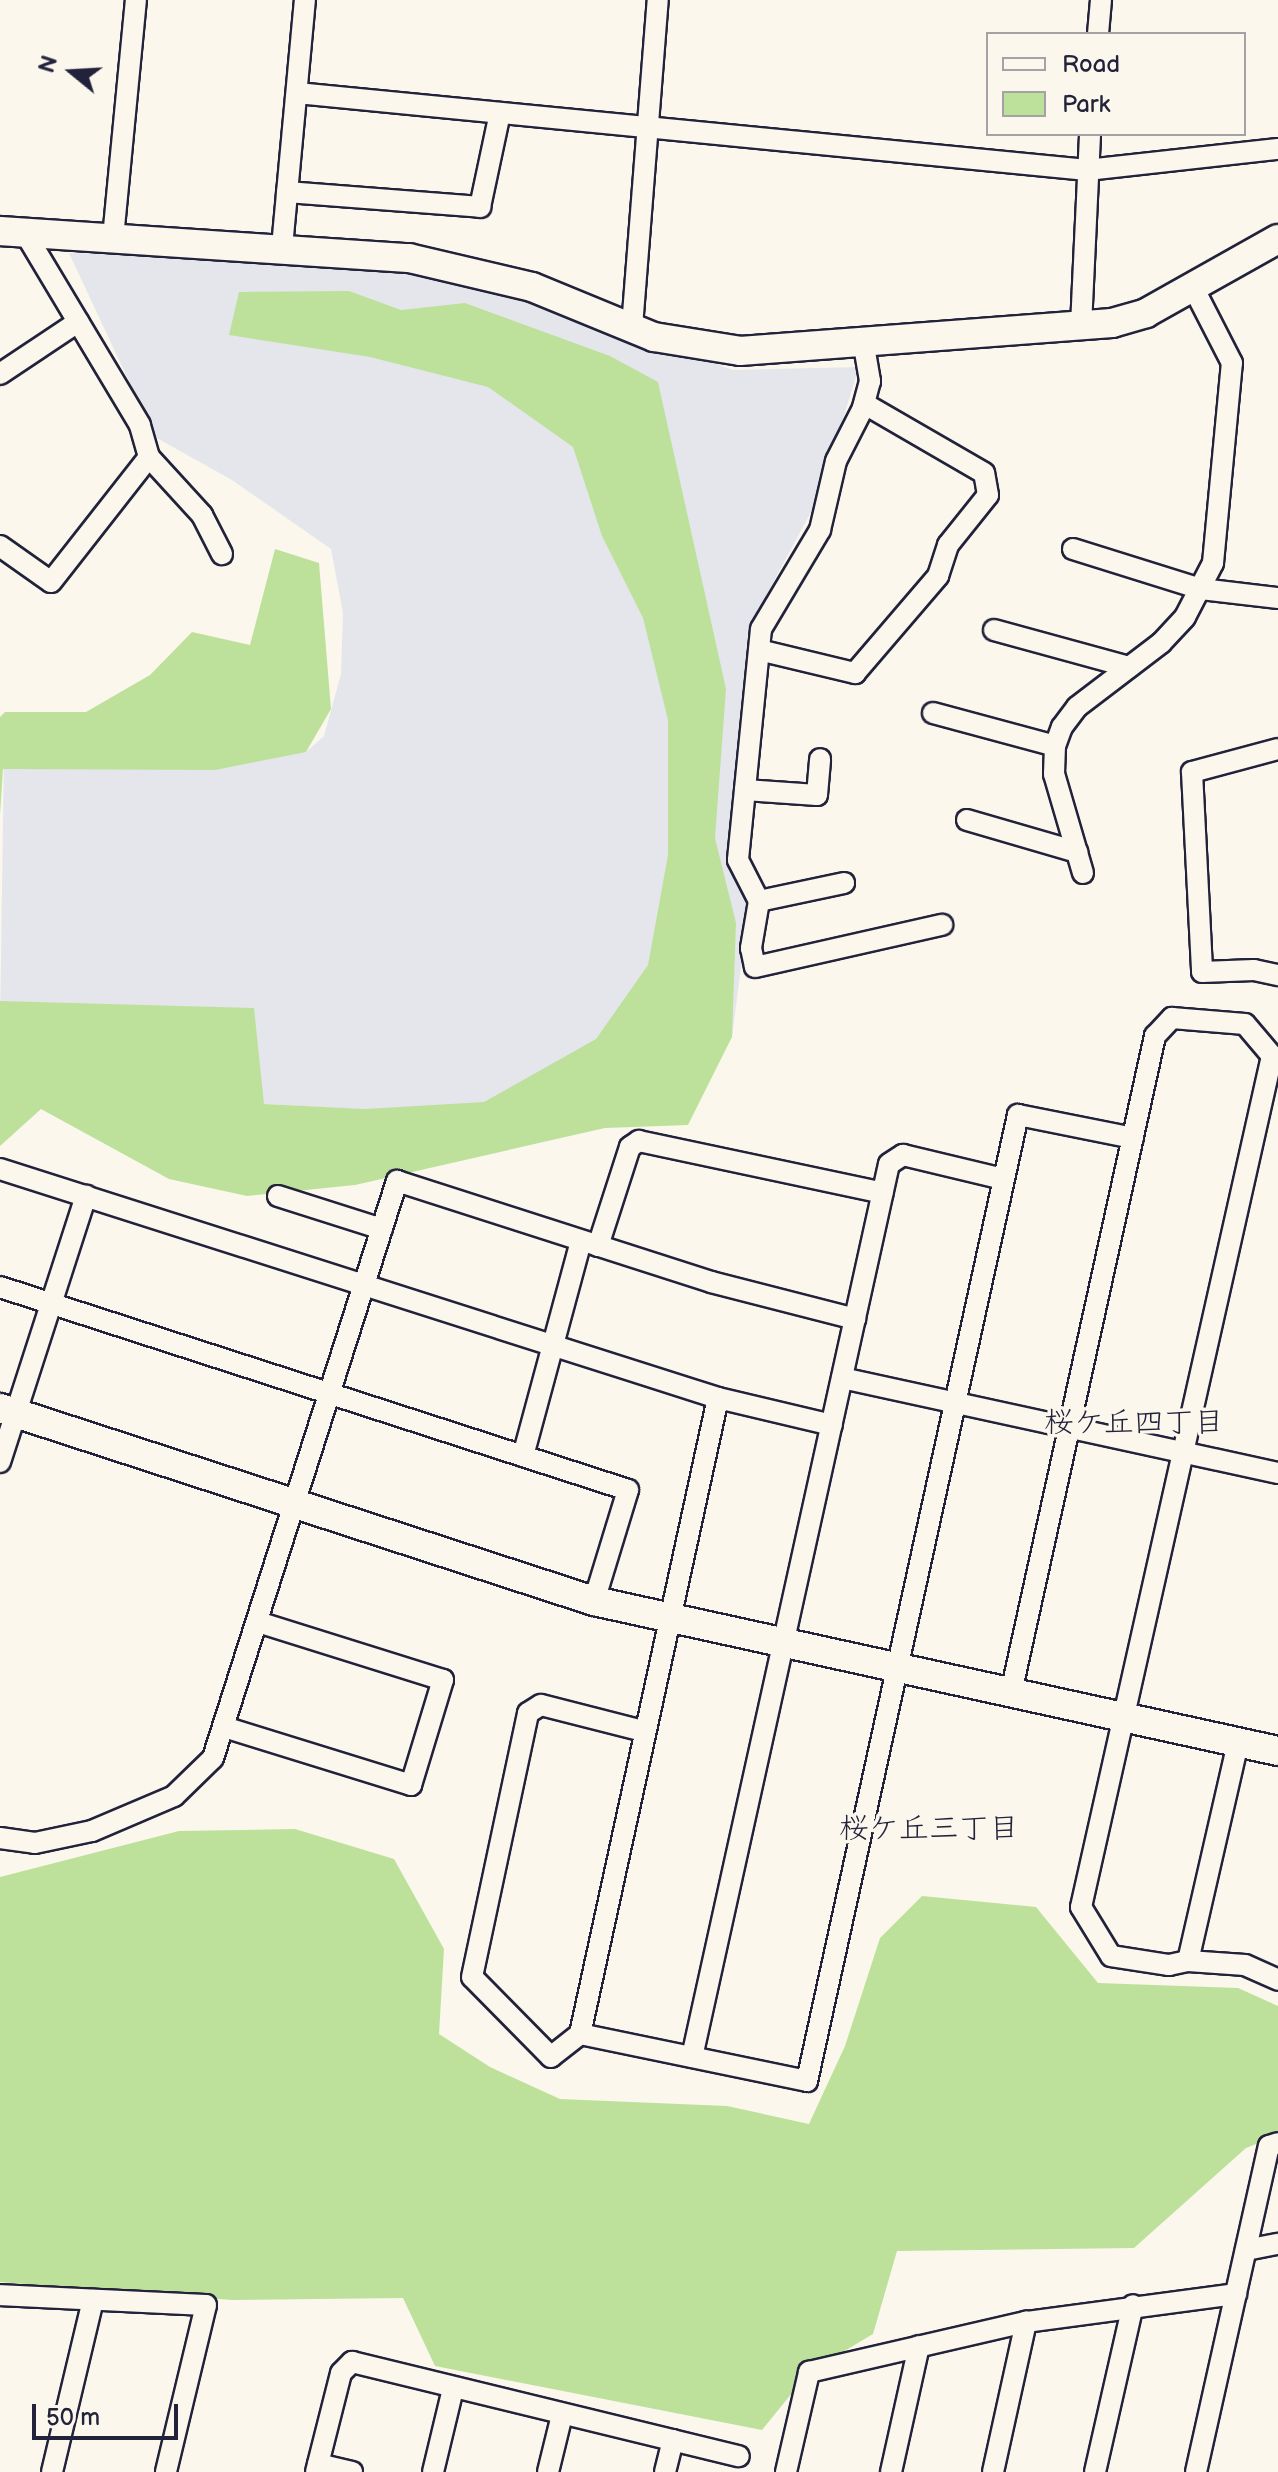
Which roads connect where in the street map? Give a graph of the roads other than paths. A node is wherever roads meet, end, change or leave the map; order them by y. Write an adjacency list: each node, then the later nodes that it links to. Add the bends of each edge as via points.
1 (136, 0): 14 (street)
2 (305, 0): 6 (street)
3 (658, 0): 8 (street)
4 (1101, 0): 5 (street)
5 (1098, 32)
6 (297, 93): 7 (street); 12 (street)
7 (500, 113): 8 (street); 12 (street, via 480,207)
8 (645, 129): 11 (street); 20 (street)
9 (1090, 136): 11 (street)
10 (1278, 149): 11 (street)
11 (1087, 170): 19 (street)
12 (287, 192): 16 (street)
13 (8, 232): 14 (street); 18 (street)
14 (113, 238): 16 (street)
15 (1278, 239): 17 (street)
16 (282, 247): 20 (street, via 409,258 480,273 532,287)
17 (1193, 287): 19 (street, via 1146,313); 28 (street, via 1232,363 1213,563)
18 (78, 322): 22 (street); 24 (street, via 140,425)
19 (1081, 326): 21 (street)
20 (632, 327): 21 (street, via 684,345 740,351)
21 (863, 340): 23 (street, via 870,381)
22 (0, 374)
23 (865, 404): 31 (street, via 836,461 820,530 761,629); 31 (street, via 984,473 988,495 948,545 938,576 855,673)
24 (149, 457): 25 (street, via 51,582); 27 (street, via 202,515)
25 (0, 546)
26 (1073, 549): 28 (street)
27 (222, 554)
28 (1201, 589): 29 (street); 32 (street, via 1185,617)
29 (1278, 598)
30 (994, 630): 32 (street)
31 (759, 650): 37 (street)
32 (1129, 667): 34 (street, via 1077,707)
33 (933, 713): 34 (street)
34 (1055, 746): 39 (street, via 1054,774)
35 (1278, 749): 44 (street, via 1192,772 1202,972 1254,970)
36 (820, 759): 37 (street, via 817,795)
37 (745, 790): 42 (street, via 738,860)
38 (967, 820): 39 (street)
39 (1077, 852): 40 (street)
40 (1083, 873)
41 (844, 883): 42 (street)
42 (759, 901): 43 (street, via 751,948 755,967)
43 (942, 925)
44 (1278, 975)
45 (1275, 1060): 46 (street, via 1245,1024 1172,1018 1155,1036); 66 (street)
46 (1133, 1138): 48 (street, via 1018,1115); 65 (street)
47 (0, 1169): 50 (street)
48 (1003, 1179): 49 (street, via 903,1155 889,1164); 62 (street)
49 (883, 1193): 53 (street, via 639,1141 630,1147); 57 (street)
50 (86, 1196): 54 (street); 56 (street)
51 (278, 1196): 52 (street)
52 (382, 1229): 53 (street, via 397,1181); 54 (street)
53 (590, 1243): 57 (street); 58 (street)
54 (364, 1286): 58 (street); 60 (street)
55 (0, 1287): 56 (street)
56 (51, 1303): 60 (street); 63 (street)
57 (855, 1319): 59 (street)
58 (552, 1349): 61 (street); 67 (street)
59 (842, 1378): 62 (street); 64 (street)
60 (330, 1393): 67 (street); 70 (street)
61 (718, 1398): 64 (street); 72 (street)
62 (955, 1403): 65 (street); 75 (street)
63 (8, 1410): 68 (street); 70 (street)
64 (832, 1425): 74 (street)
65 (1070, 1427): 66 (street); 76 (street)
66 (1183, 1452): 69 (street); 77 (street)
67 (523, 1456): 71 (street, via 628,1490)
68 (0, 1462)
69 (1278, 1473)
70 (294, 1506): 71 (street); 73 (street)
71 (594, 1601): 72 (street)
72 (668, 1618): 74 (street); 79 (street)
73 (258, 1622): 78 (street); 78 (street, via 443,1680 411,1785)
74 (784, 1643): 75 (street); 86 (street)
75 (897, 1668): 76 (street); 86 (street, via 807,2081)
76 (1011, 1693): 77 (street)
77 (1124, 1717): 80 (street); 83 (street, via 1081,1907 1111,1956 1169,1965)
78 (224, 1727): 82 (street, via 213,1758 174,1796 66,1840)
79 (643, 1731): 85 (street); 85 (street, via 541,1705 528,1713 472,1977 551,2057)
80 (1238, 1742): 81 (street); 83 (street)
81 (1278, 1751)
82 (0, 1838)
83 (1188, 1961): 84 (street, via 1245,1965)
84 (1278, 1980)
85 (580, 2034): 86 (street)
86 (692, 2057)
87 (1278, 2143): 89 (street, via 1269,2146)
88 (1278, 2244): 89 (street)
89 (1246, 2250): 90 (street)
90 (1236, 2294): 93 (street); 111 (street)
91 (0, 2295): 92 (street)
92 (93, 2300): 101 (street); 102 (street, via 206,2305)
93 (1133, 2305): 94 (street); 110 (street)
94 (1026, 2322): 95 (street); 109 (street)
95 (919, 2346): 107 (street, via 809,2372); 108 (street)
96 (453, 2389): 97 (street); 100 (street, via 352,2362 341,2373); 104 (street)
97 (562, 2415): 98 (street); 105 (street)
98 (673, 2440): 99 (street); 106 (street)
99 (739, 2456)
100 (317, 2468): 103 (street)
101 (52, 2472)
102 (166, 2472)
103 (352, 2472)
104 (433, 2472)
105 (548, 2472)
106 (665, 2472)
107 (786, 2472)
108 (891, 2472)
109 (993, 2472)
110 (1095, 2472)
111 (1196, 2472)

